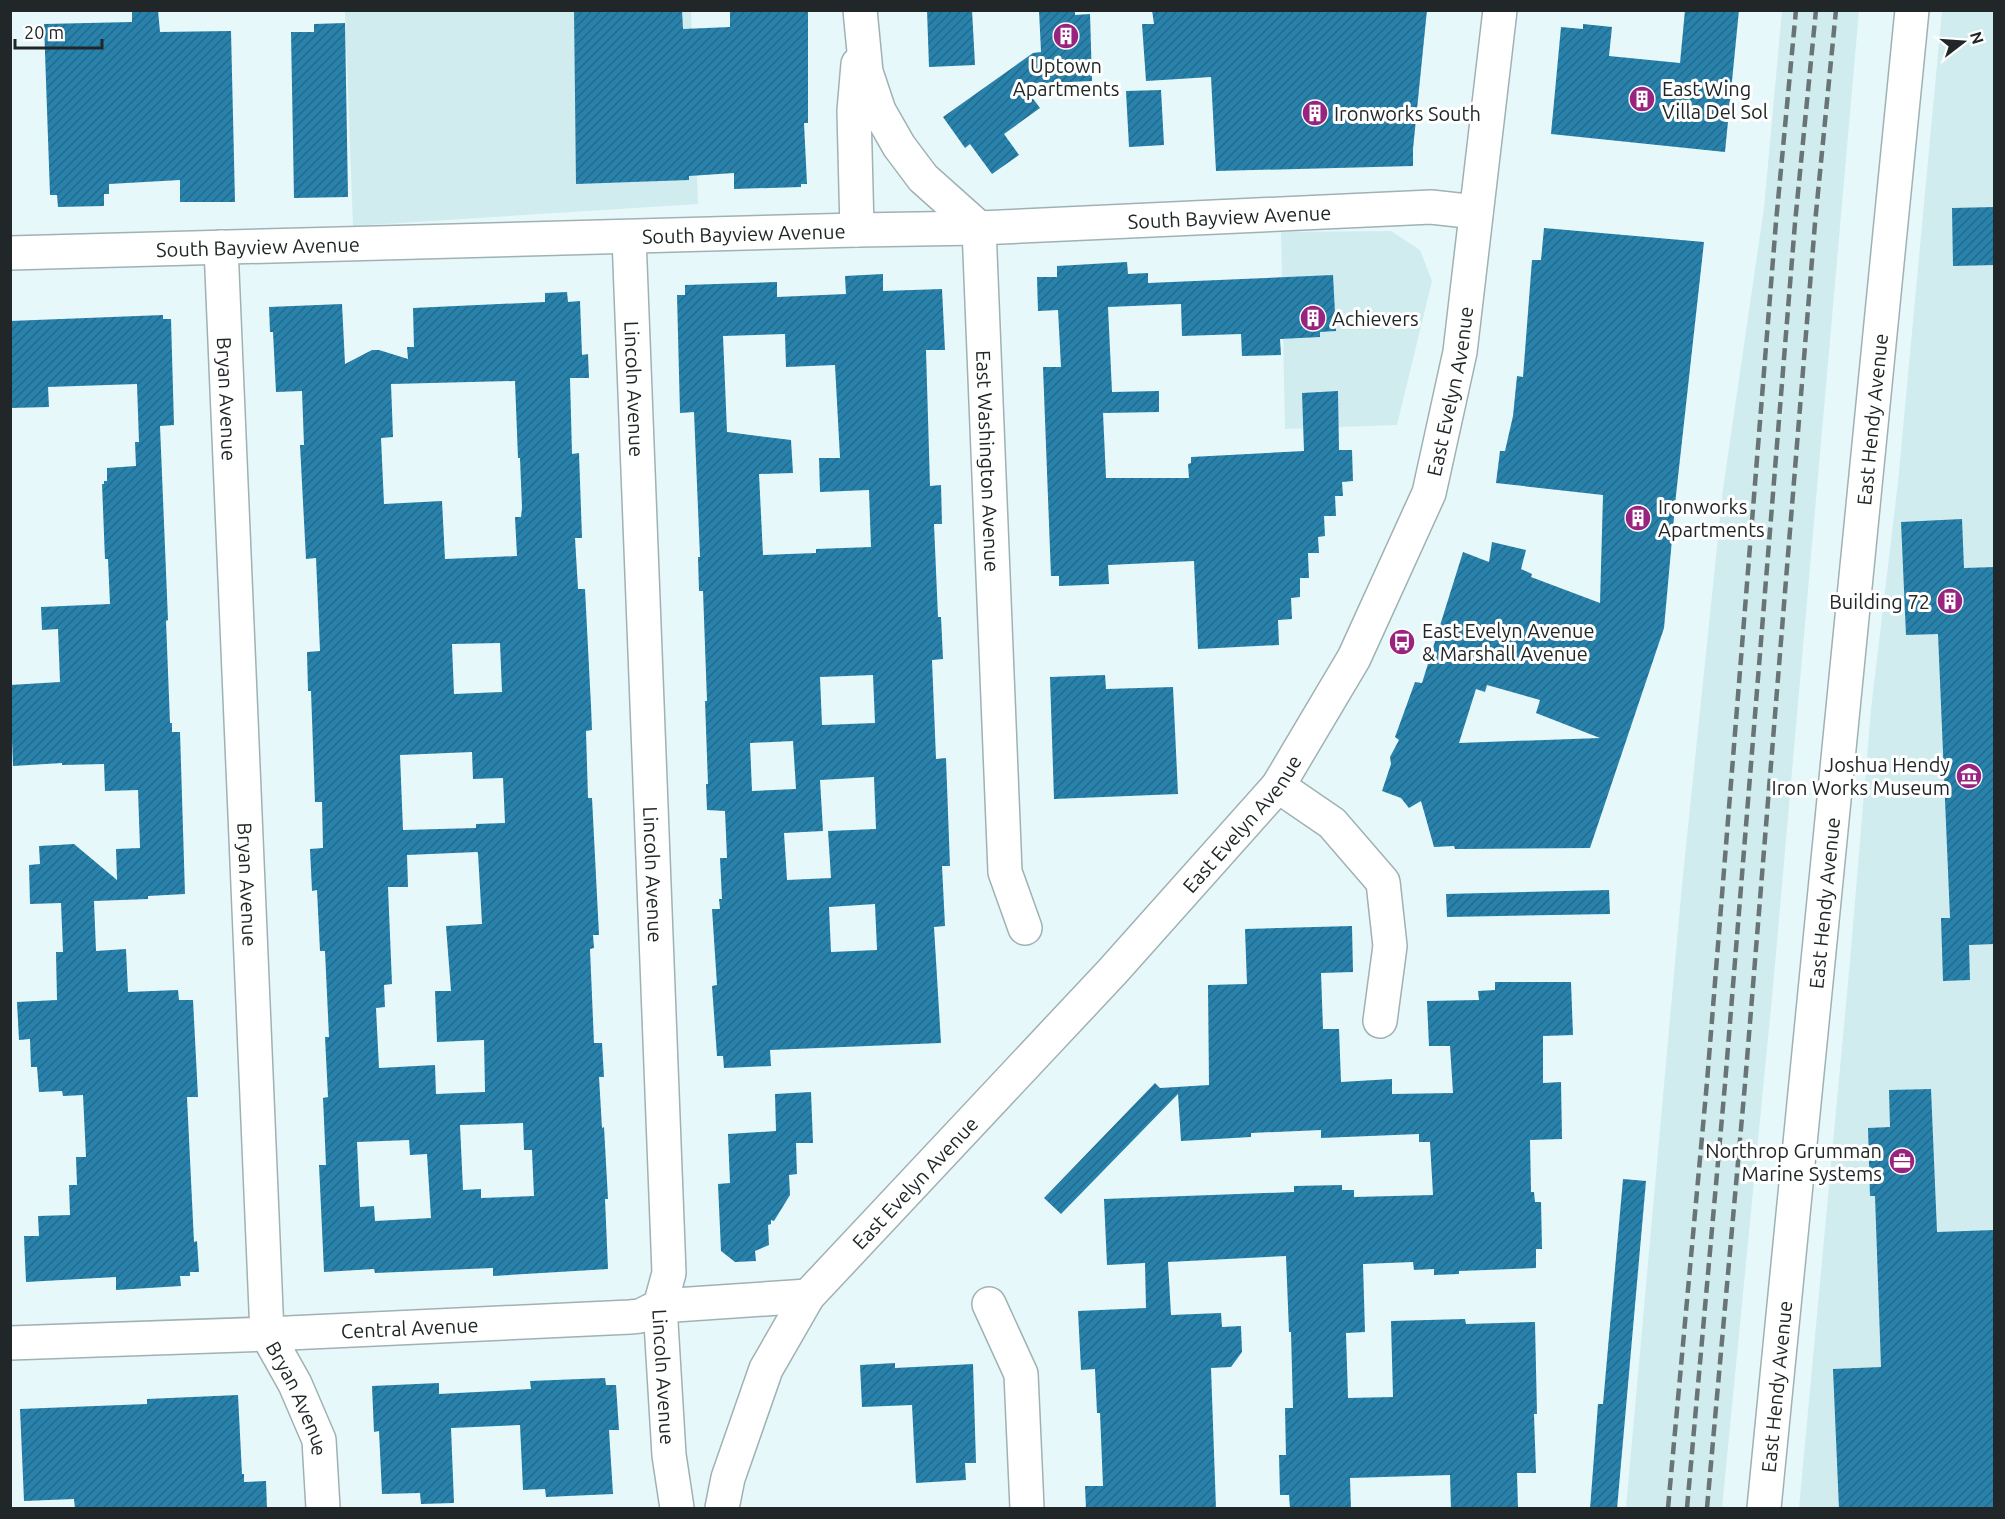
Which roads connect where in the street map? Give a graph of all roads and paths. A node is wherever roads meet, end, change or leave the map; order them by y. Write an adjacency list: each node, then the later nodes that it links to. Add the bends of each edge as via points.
1 (1500, 10): 4 (street, East Evelyn Avenue)
2 (1912, 10): 22 (street, East Hendy Avenue)
3 (860, 21): 5 (street, via 866,72 879,111 899,146 923,178); 6 (street, via 854,111)
4 (1476, 212): 5 (street, South Bayview Avenue, via 1431,207); 10 (street, East Evelyn Avenue, via 1460,352 1430,492 1354,658)
5 (979, 228): 6 (street, South Bayview Avenue); 11 (street, East Washington Avenue, via 1005,872)
6 (857, 230): 7 (street, South Bayview Avenue)
7 (629, 237): 8 (street, South Bayview Avenue); 15 (street, Lincoln Avenue, via 669,1273)
8 (221, 247): 9 (street, South Bayview Avenue); 16 (street, Bryan Avenue)
9 (10, 253)
10 (1278, 786): 12 (street, via 1332,824 1383,882 1390,946); 13 (street, East Evelyn Avenue, via 1112,972)
11 (1025, 928)
12 (1380, 1021)
13 (808, 1296): 15 (street, Central Avenue); 20 (street, East Evelyn Avenue, via 766,1369 728,1478)
14 (989, 1304): 21 (street, via 1022,1374)
15 (660, 1306): 16 (street, Central Avenue, via 630,1317); 19 (street, Lincoln Avenue, via 669,1455)
16 (267, 1334): 17 (street, Central Avenue); 18 (street, Bryan Avenue, via 320,1440)
17 (10, 1343)
18 (323, 1509)
19 (677, 1509)
20 (722, 1509)
21 (1027, 1509)
22 (1764, 1509)

